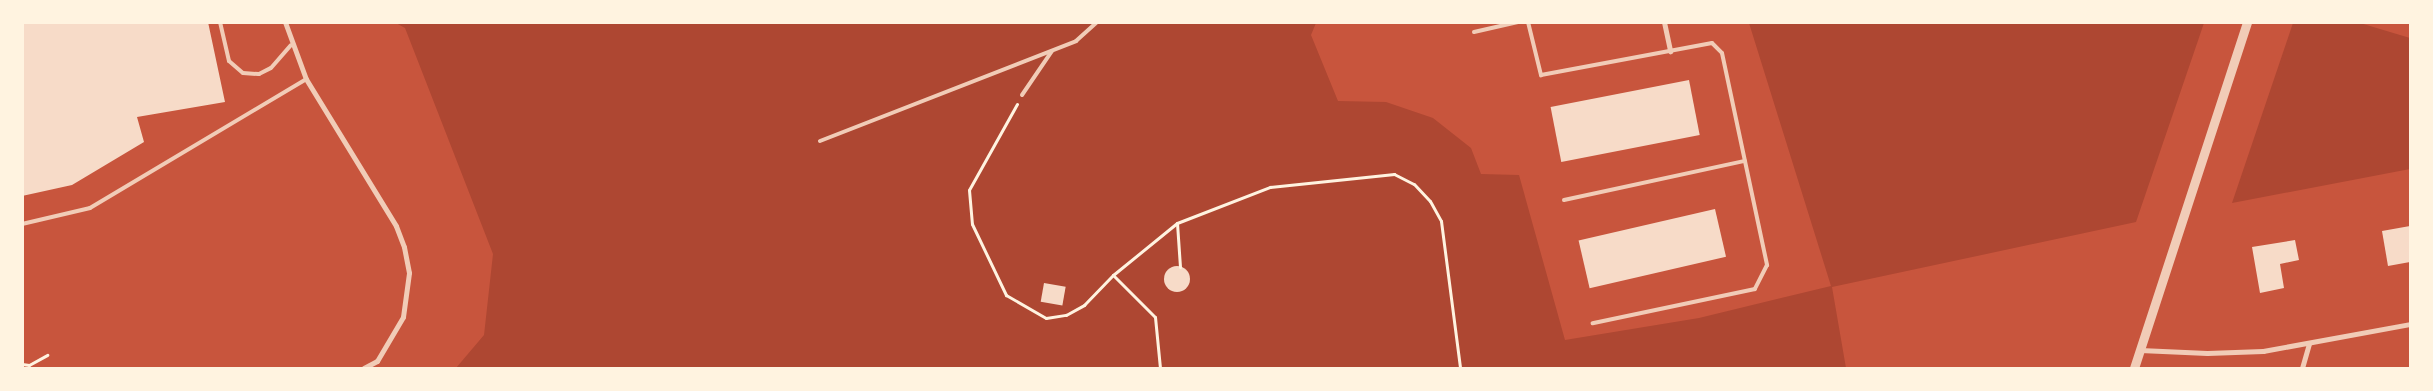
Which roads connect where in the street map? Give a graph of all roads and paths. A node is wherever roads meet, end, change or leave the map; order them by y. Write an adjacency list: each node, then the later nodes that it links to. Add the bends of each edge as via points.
1 (220, 22): 9 (lane, via 229,61 243,73 257,74 271,68)
2 (285, 22): 9 (street)
3 (1097, 22): 10 (lane, via 1076,41)
4 (1518, 22): 8 (lane)
5 (1528, 22): 11 (lane, via 1541,75)
6 (1664, 22): 11 (street)
7 (2247, 22): 24 (street)
8 (1474, 32)
9 (291, 45): 12 (street)
10 (1052, 50): 13 (lane); 14 (lane)
11 (1670, 51): 15 (lane, via 1712,43 1722,53)
12 (306, 79): 18 (lane, via 90,208); 28 (street, via 396,226 410,273 403,317 377,361)
13 (1022, 95): 20 (path, via 970,190 972,224 1006,295 1046,318 1066,315 1084,305)
14 (820, 141)
15 (1744, 161): 16 (lane); 21 (lane, via 1767,264 1755,289)
16 (1564, 200)
17 (1177, 223): 19 (path); 20 (path); 30 (path, via 1270,186 1394,174 1414,184 1430,200 1441,221)
18 (22, 224)
19 (1180, 267)
20 (1113, 275): 29 (path, via 1154,317)
21 (1593, 323)
22 (2410, 324): 23 (street)
23 (2309, 343): 24 (street, via 2263,351); 32 (street)
24 (2140, 350): 31 (street)
25 (47, 355): 27 (path)
26 (22, 364): 27 (path)
27 (29, 367)
28 (364, 368)
29 (1160, 368)
30 (1460, 368)
31 (2134, 368)
32 (2302, 368)

